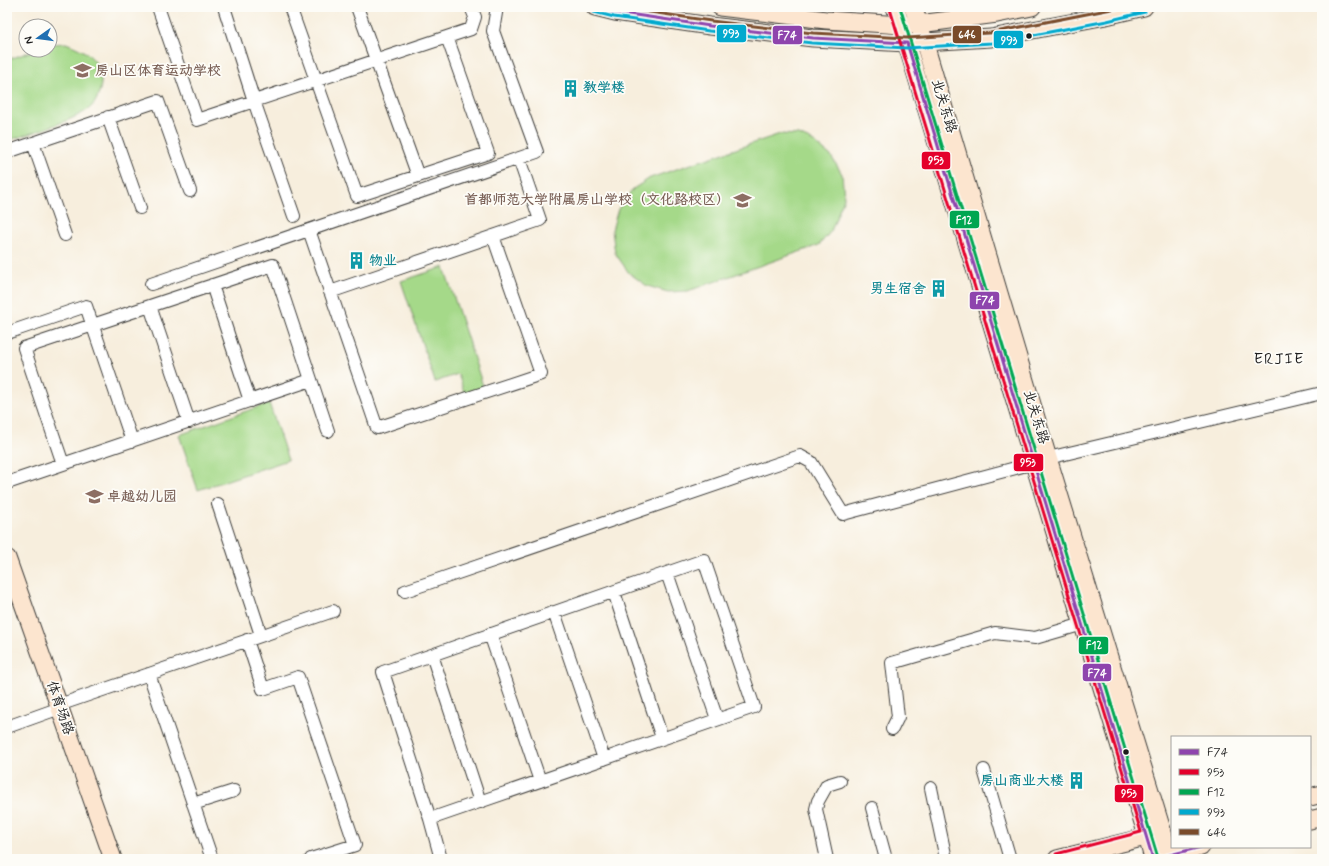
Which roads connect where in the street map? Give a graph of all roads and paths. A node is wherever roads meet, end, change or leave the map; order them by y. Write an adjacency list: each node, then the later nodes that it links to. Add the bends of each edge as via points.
1 (158, 7): 21 (street, via 197,120)
2 (224, 7): 21 (street)
3 (290, 7): 20 (street)
4 (357, 7): 19 (street)
5 (471, 7): 16 (street, via 475,17 471,29)
6 (497, 7): 25 (street, via 493,31 537,152)
7 (595, 7): 18 (main road, via 725,28 813,38)
8 (720, 7): 13 (main road)
9 (895, 7): 14 (main road, 北关东路)
10 (913, 7): 15 (main road, 北关东路)
11 (1032, 7): 15 (main road)
12 (1144, 7): 17 (main road, via 992,38)
13 (795, 12): 14 (main road, via 826,20)
14 (901, 24): 15 (main road); 18 (main road, 北关东路)
15 (919, 24): 17 (main road, 北关东路)
16 (447, 37): 19 (street); 26 (street, via 488,153)
17 (924, 42): 18 (main road); 44 (main road, 北关东路)
18 (907, 43): 44 (main road, 北关东路)
19 (376, 60): 20 (street); 26 (street)
20 (316, 80): 21 (street); 26 (street, via 357,196)
21 (254, 101): 29 (street)
22 (108, 117): 23 (street); 27 (street, via 158,101); 28 (street)
23 (33, 143): 24 (street); 31 (street)
24 (7, 152)
25 (519, 158): 30 (street); 32 (street, via 540,220)
26 (418, 176)
27 (190, 191)
28 (140, 208)
29 (294, 216)
30 (309, 230): 33 (street); 35 (street)
31 (65, 234)
32 (493, 236): 35 (street); 35 (street, via 541,374 376,428)
33 (151, 284)
34 (212, 285): 36 (street); 38 (street, via 273,265); 40 (street)
35 (330, 292)
36 (150, 306): 41 (street); 45 (street, via 24,348)
37 (7, 333): 43 (street, via 86,306)
38 (311, 380): 40 (street); 42 (street)
39 (1322, 393): 44 (street)
40 (250, 401): 41 (street)
41 (189, 422): 43 (street)
42 (328, 431)
43 (132, 441): 45 (street)
44 (1041, 460): 50 (street, via 843,514 811,462 800,456); 54 (main road, 北关东路); 79 (main road, 北关东路)
45 (63, 464): 46 (street)
46 (7, 483)
47 (218, 504): 56 (street)
48 (7, 558): 60 (main road, 体育场路)
49 (667, 573): 51 (street); 61 (street); 61 (street, via 704,560 754,706)
50 (405, 591)
51 (614, 592): 53 (street); 64 (street)
52 (333, 611): 56 (street)
53 (554, 612): 55 (street); 65 (street)
54 (1083, 624): 63 (street, via 1035,638 995,633 892,663 898,717); 79 (main road, 北关东路)
55 (490, 634): 58 (street); 67 (street)
56 (261, 636): 57 (street)
57 (247, 640): 59 (street); 84 (street, via 263,689 298,678 355,845)
58 (432, 655): 73 (street); 77 (street, via 383,672)
59 (148, 674): 60 (street); 74 (street)
60 (60, 706): 62 (street); 82 (main road, 体育场路)
61 (717, 719): 64 (street)
62 (7, 727)
63 (892, 729)
64 (662, 738): 65 (street)
65 (604, 759): 67 (street)
66 (984, 770): 89 (street)
67 (540, 781): 73 (street)
68 (840, 781): 86 (street, via 827,785 816,809)
69 (931, 788): 88 (street)
70 (234, 791): 74 (street)
71 (1322, 794): 72 (main road)
72 (1311, 797)
73 (480, 802): 77 (street)
74 (193, 804): 83 (street)
75 (872, 808): 87 (street)
76 (1322, 817): 78 (main road)
77 (430, 819): 85 (street)
78 (1311, 820)
79 (1161, 834): 81 (main road, 北关东路); 90 (main road)
80 (1197, 848): 81 (main road)
81 (1162, 858)
82 (113, 859)
83 (212, 859)
84 (311, 859)
85 (441, 859)
86 (827, 859)
87 (886, 859)
88 (946, 859)
89 (1010, 859)
90 (1057, 859)

